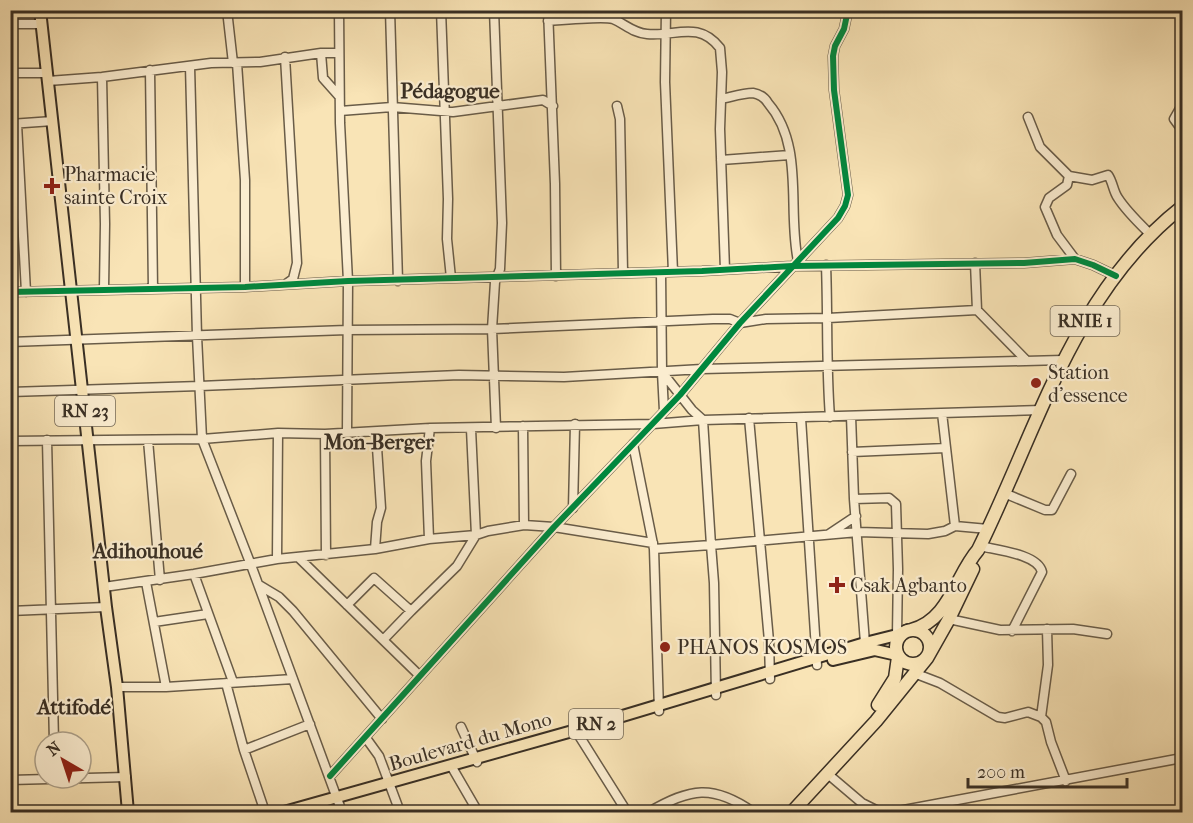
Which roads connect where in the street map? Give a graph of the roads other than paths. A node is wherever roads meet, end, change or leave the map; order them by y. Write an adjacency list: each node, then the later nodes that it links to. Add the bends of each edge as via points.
1 (40, 10): 13 (main road, RN 23)
2 (227, 10): 18 (street)
3 (339, 10): 16 (street)
4 (390, 10): 32 (street)
5 (441, 10): 34 (street)
6 (494, 10): 29 (street)
7 (548, 10): 11 (street)
8 (666, 10): 14 (street)
9 (848, 10): 45 (street, via 833,56 848,195 838,218)
10 (612, 14): 11 (street); 14 (street, via 639,33)
11 (548, 21): 24 (street)
12 (10, 24): 13 (street)
13 (42, 24): 22 (main road, RN 23)
14 (664, 33): 26 (street, via 696,32 717,45 721,56); 50 (street)
15 (321, 53): 16 (street); 17 (street); 25 (street, via 323,78)
16 (339, 53): 25 (street)
17 (285, 57): 18 (street); 58 (street, via 297,263)
18 (235, 63): 19 (street); 59 (street, via 245,180)
19 (190, 66): 20 (street); 60 (street)
20 (150, 70): 23 (street); 62 (street)
21 (10, 73): 22 (street)
22 (48, 77): 23 (street); 36 (main road, RN 23)
23 (102, 77): 61 (street)
24 (550, 93): 27 (street); 30 (street)
25 (339, 96): 33 (street)
26 (721, 99): 39 (street, via 753,93 766,100 783,125); 40 (street)
27 (543, 100): 29 (street); 30 (street)
28 (1182, 105): 38 (street, via 1174,119)
29 (497, 106): 34 (street); 54 (street, via 502,223 500,269)
30 (553, 106): 52 (street)
31 (617, 106): 49 (street)
32 (392, 108): 33 (street); 34 (street); 57 (street)
33 (340, 111): 56 (street)
34 (446, 112): 55 (street)
35 (1028, 117): 41 (street, via 1040,147)
36 (53, 122): 37 (street); 63 (main road, RN 23)
37 (14, 124): 65 (street)
38 (1182, 130)
39 (790, 155): 40 (street); 45 (street)
40 (721, 160): 48 (street)
41 (1069, 176): 43 (street, via 1092,180 1108,175 1124,208); 44 (street, via 1067,185 1049,198 1045,207)
42 (1182, 207): 43 (highway, RNIE 1)
43 (1151, 235): 53 (highway, RNIE 1)
44 (1075, 259): 46 (street); 53 (street)
45 (795, 263): 47 (street); 48 (street); 69 (street)
46 (975, 264): 47 (street); 66 (street)
47 (826, 265): 67 (street)
48 (725, 270): 50 (street)
49 (623, 272): 51 (street); 52 (street)
50 (673, 272): 51 (street)
51 (661, 273): 68 (street)
52 (556, 276): 54 (street)
53 (1116, 276): 76 (highway, RNIE 1)
54 (496, 277): 55 (street); 70 (street)
55 (451, 278): 57 (street)
56 (348, 281): 57 (street); 58 (street); 71 (street)
57 (398, 281)
58 (286, 284): 59 (street)
59 (245, 287): 60 (street)
60 (196, 288): 62 (street); 72 (street)
61 (104, 289): 62 (street); 63 (street)
62 (153, 289)
63 (72, 290): 65 (street); 73 (main road, RN 23)
64 (10, 292): 65 (street)
65 (26, 292)
66 (977, 310): 67 (street); 75 (street)
67 (828, 318): 69 (street); 77 (street)
68 (661, 322): 69 (street, via 730,319); 70 (street); 79 (street)
69 (740, 323): 78 (street)
70 (492, 328): 71 (street); 80 (street)
71 (347, 330): 72 (street); 81 (street)
72 (197, 336): 73 (street); 82 (street)
73 (78, 340): 74 (street); 83 (main road, RN 23)
74 (10, 342)
75 (1026, 360): 76 (street); 77 (street)
76 (1063, 360): 86 (highway, RNIE 1)
77 (826, 366): 78 (street); 90 (street)
78 (702, 369): 79 (street); 85 (street)
79 (662, 372): 80 (street); 85 (street); 87 (street)
80 (493, 376): 81 (street); 97 (street)
81 (347, 380): 82 (street); 100 (street)
82 (200, 386): 83 (street); 105 (street)
83 (83, 389): 84 (street); 104 (main road, RN 23)
84 (10, 392)
85 (680, 395): 87 (street); 93 (street)
86 (1041, 410): 88 (street); 113 (highway, RNIE 1)
87 (664, 411): 95 (street)
88 (942, 413): 89 (street); 110 (street)
89 (851, 416): 90 (street); 111 (street)
90 (830, 417): 92 (street)
91 (749, 418): 92 (street); 93 (street); 127 (street)
92 (801, 418): 125 (street)
93 (703, 420): 95 (street); 128 (street)
94 (575, 424): 95 (street); 96 (street); 115 (street)
95 (653, 424): 109 (street)
96 (523, 426): 97 (street); 117 (street)
97 (496, 428): 99 (street)
98 (430, 429): 99 (street); 101 (street); 126 (street, via 426,461)
99 (471, 429): 124 (street)
100 (346, 432): 101 (street); 103 (street)
101 (376, 432): 131 (street, via 381,508)
102 (278, 433): 103 (street); 105 (street); 134 (street)
103 (325, 434): 132 (street)
104 (88, 439): 106 (street); 107 (street); 140 (main road, RN 23)
105 (202, 439): 107 (street); 135 (street)
106 (47, 440): 108 (street); 144 (street)
107 (148, 440): 137 (street)
108 (10, 441)
109 (633, 444): 115 (street); 129 (street)
110 (946, 448): 111 (street); 118 (street)
111 (852, 452): 114 (street)
112 (1071, 474): 113 (street, via 1052,510)
113 (1004, 493): 120 (highway, RNIE 1)
114 (854, 499): 116 (street); 122 (street, via 893,500)
115 (573, 508): 119 (street)
116 (856, 516): 121 (street); 123 (street)
117 (524, 525): 119 (street); 124 (street)
118 (956, 526): 120 (street); 122 (street, via 937,533)
119 (554, 527): 129 (street); 159 (street)
120 (988, 529): 130 (highway, RNIE 1)
121 (858, 532): 122 (street); 123 (street); 154 (street)
122 (898, 533): 151 (street)
123 (828, 534): 125 (street)
124 (476, 536): 126 (street); 145 (street, via 457,566)
125 (808, 537): 127 (street); 157 (street)
126 (429, 539): 131 (street)
127 (760, 541): 128 (street); 160 (street)
128 (711, 545): 129 (street); 165 (street)
129 (653, 546): 166 (street)
130 (979, 548): 147 (highway, RNIE 1); 150 (street, via 1034,560 1041,567); 151 (highway, RNIE 1, via 943,608 921,628)
131 (375, 549): 132 (street)
132 (326, 555): 133 (street)
133 (299, 558): 134 (street); 141 (street)
134 (277, 559): 135 (street)
135 (251, 565): 136 (street); 139 (street)
136 (194, 574): 137 (street); 146 (street)
137 (160, 580): 138 (street)
138 (146, 582): 140 (street); 148 (street)
139 (258, 584): 161 (street); 168 (street, via 294,611)
140 (104, 587): 142 (main road, RN 23)
141 (347, 605): 145 (street, via 374,578); 153 (street)
142 (106, 607): 144 (street); 163 (main road, RN 23)
143 (10, 611): 144 (street)
144 (51, 611): 171 (street)
145 (411, 611): 153 (street)
146 (208, 614): 148 (street); 162 (street)
147 (949, 619): 150 (street); 156 (highway, RNIE 1)
148 (154, 622): 164 (street)
149 (1047, 629): 150 (street); 152 (street); 167 (street, via 1048,665)
150 (1012, 631)
151 (905, 632): 154 (main road, Boulevard du Mono / RN 2); 155 (highway, via 897,640); 156 (highway, via 921,632 928,638)
152 (1107, 634)
153 (384, 639): 159 (street)
154 (866, 643): 157 (main road, Boulevard du Mono / RN 2)
155 (897, 656): 156 (highway, via 914,665); 157 (main road, Boulevard du Mono / RN 2, via 875,650); 186 (highway, RNIE 1, via 896,678 890,690)
156 (927, 658): 158 (highway, RNIE 1)
157 (817, 662): 160 (main road, Boulevard du Mono / RN 2)
158 (914, 673): 167 (street, via 940,683 998,717 1028,712); 178 (highway, RNIE 1)
159 (420, 676): 168 (street)
160 (770, 676): 165 (main road, Boulevard du Mono / RN 2)
161 (293, 679): 162 (street); 169 (street)
162 (229, 682): 164 (street); 174 (street)
163 (117, 687): 164 (street); 181 (main road, RN 23)
164 (166, 687)
165 (716, 691): 166 (main road, Boulevard du Mono / RN 2)
166 (659, 708): 172 (main road, Boulevard du Mono / RN 2); 176 (main road, Boulevard du Mono / RN 2)
167 (1041, 717): 184 (street, via 1048,725)
168 (382, 719): 173 (street)
169 (310, 724): 174 (street); 179 (street)
170 (461, 727): 176 (street)
171 (54, 730)
172 (578, 734): 176 (main road, Boulevard du Mono / RN 2); 194 (street)
173 (366, 738): 179 (street); 185 (street, via 379,756)
174 (244, 750): 190 (street)
175 (1182, 758): 184 (street)
176 (476, 760): 177 (main road, Boulevard du Mono / RN 2); 185 (main road, Boulevard du Mono / RN 2)
177 (453, 769): 185 (main road, Boulevard du Mono / RN 2); 193 (street)
178 (829, 775): 186 (highway, RNIE 1); 198 (street)
179 (330, 776): 187 (street)
180 (93, 777): 181 (street)
181 (126, 777): 189 (main road, RN 23)
182 (33, 779): 183 (street)
183 (10, 780)
184 (1066, 781): 199 (street)
185 (389, 785): 187 (main road, Boulevard du Mono / RN 2); 192 (street)
186 (813, 789): 197 (highway, RNIE 1)
187 (339, 805): 188 (main road, Boulevard du Mono / RN 2); 191 (main road, Boulevard du Mono / RN 2)
188 (307, 811)
189 (128, 813)
190 (265, 813)
191 (284, 813)
192 (400, 813)
193 (478, 813)
194 (627, 813)
195 (649, 813): 196 (street, via 678,798 706,793 731,798)
196 (753, 813)
197 (792, 813)
198 (880, 813)
199 (893, 813)

